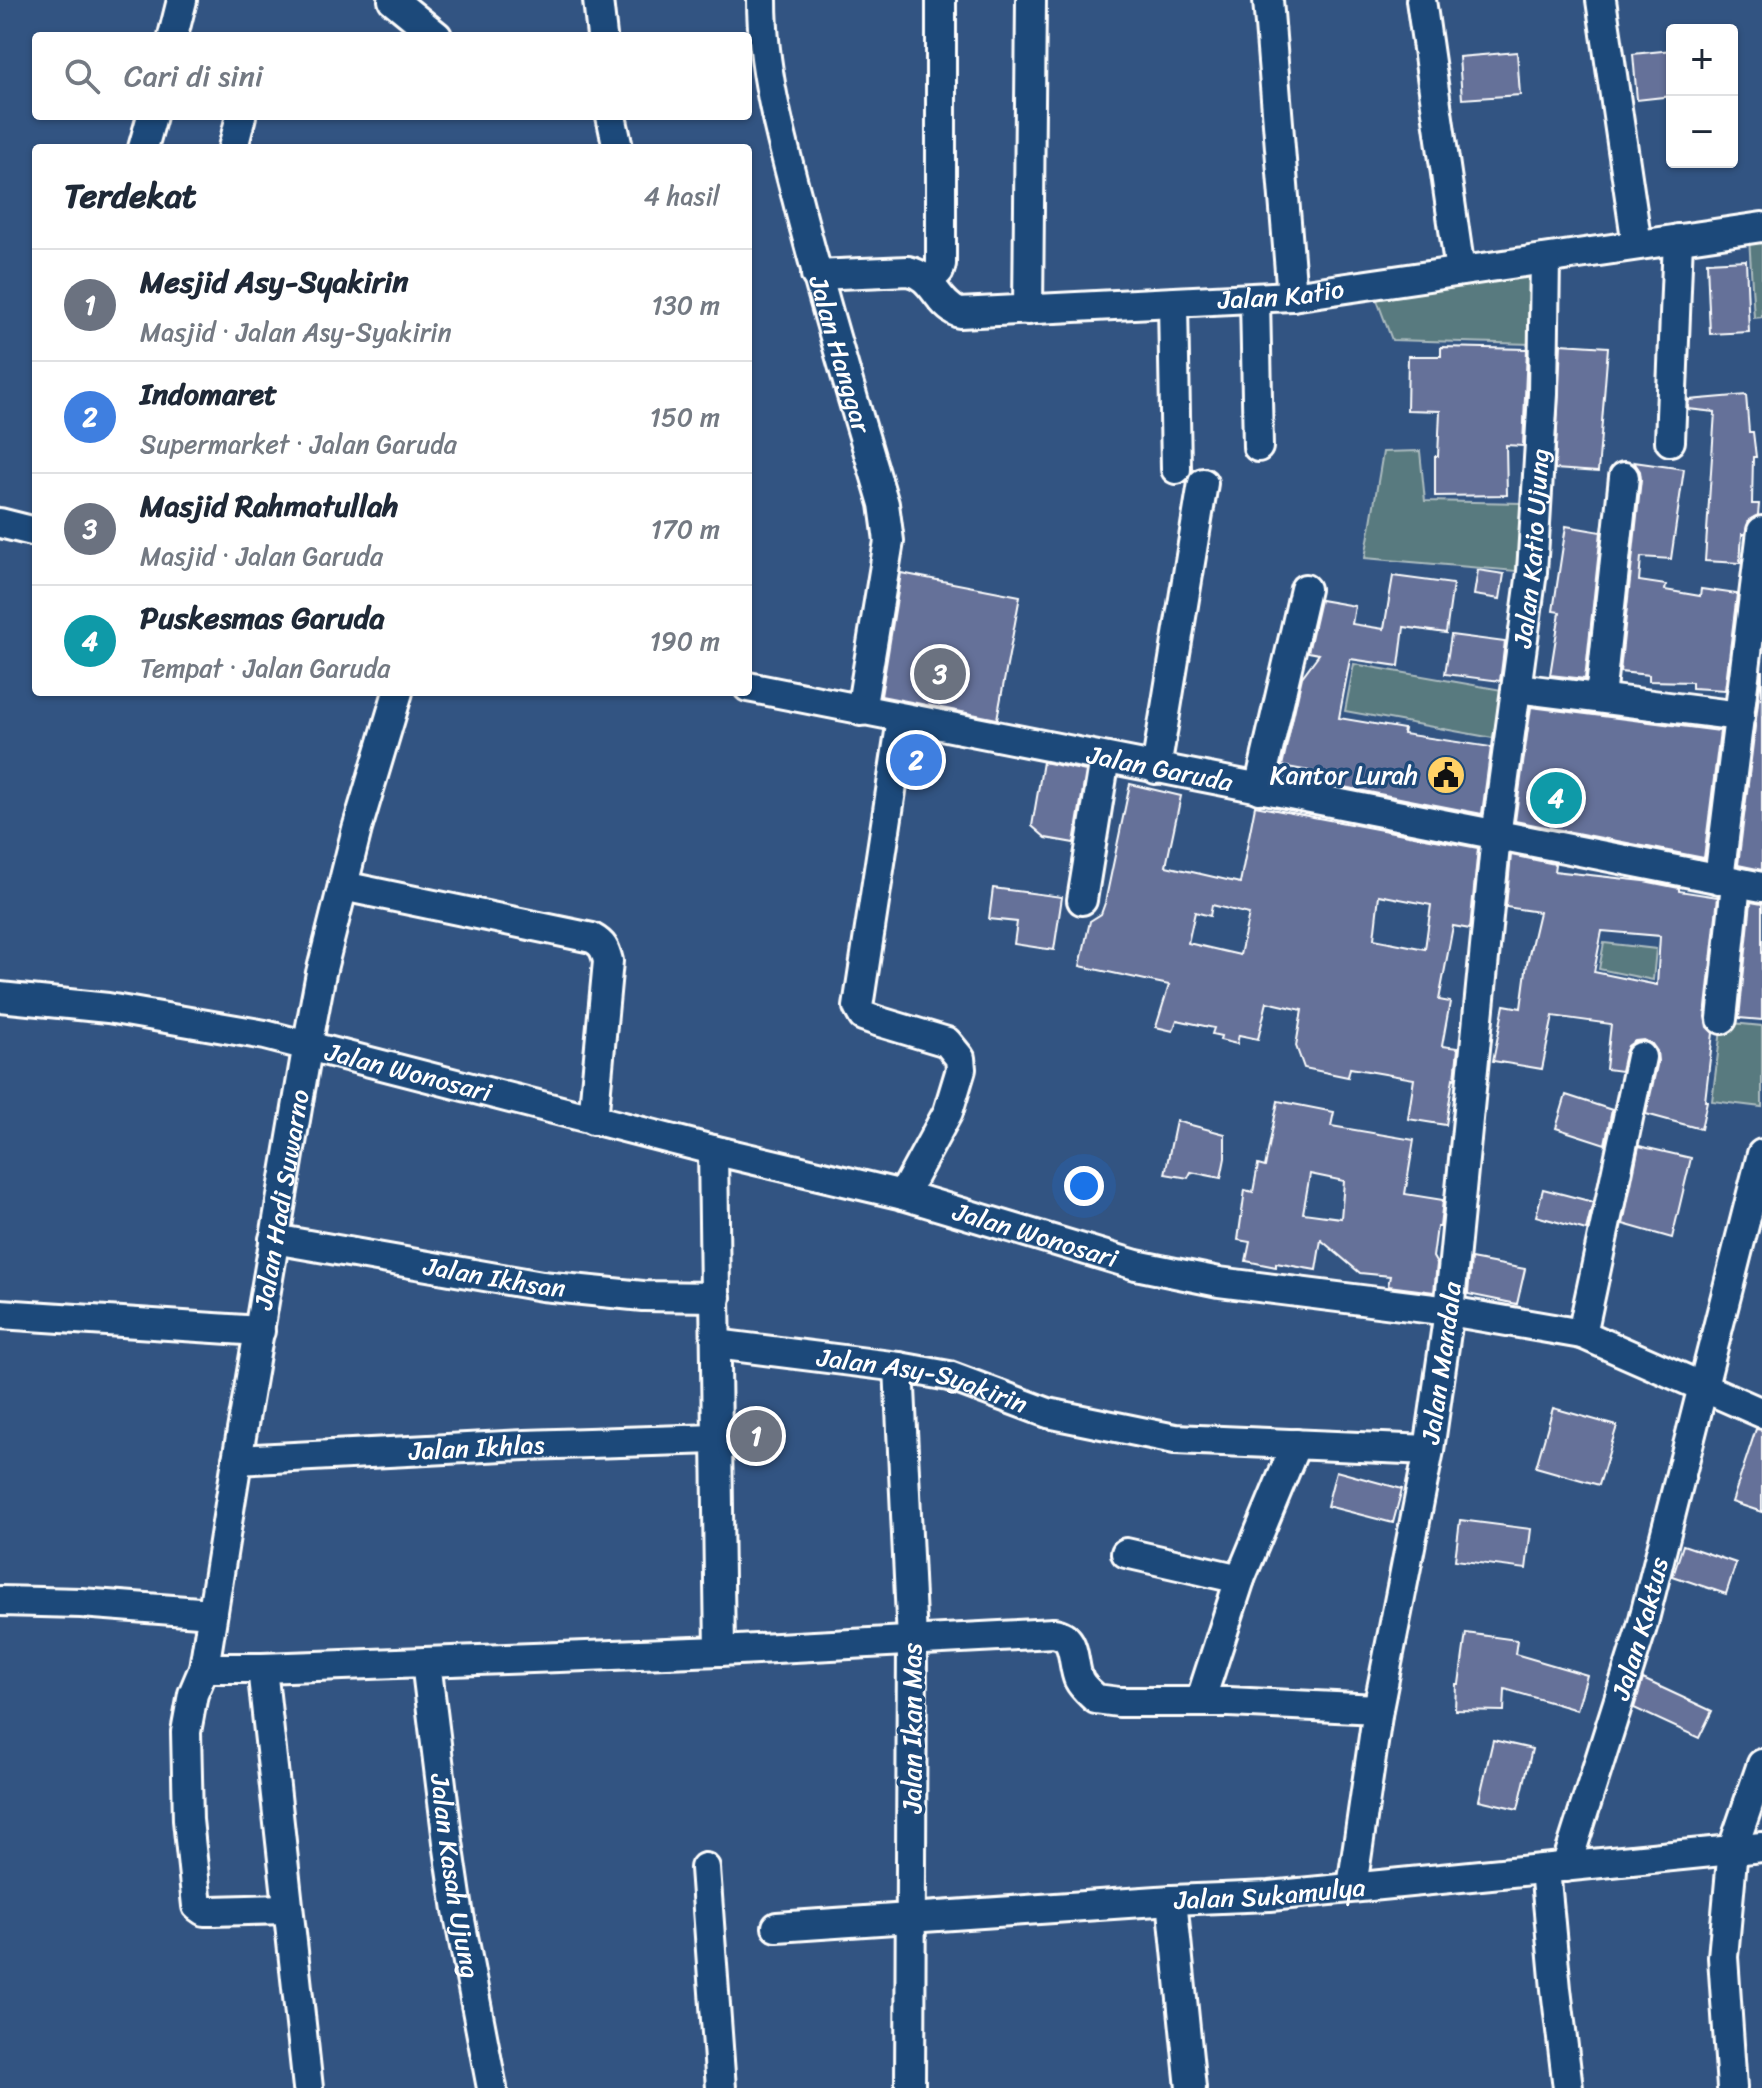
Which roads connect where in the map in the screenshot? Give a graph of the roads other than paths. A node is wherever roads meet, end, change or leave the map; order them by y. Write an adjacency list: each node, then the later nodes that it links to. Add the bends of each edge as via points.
1 (182, 0): 10 (street)
2 (393, 0): 11 (street)
3 (598, 0): 12 (street)
4 (762, 0): 24 (street, Jalan Hanggar, via 775,113)
5 (941, 0): 25 (street, via 941,264)
6 (1031, 0): 29 (street)
7 (1268, 0): 26 (street)
8 (1421, 0): 23 (street)
9 (1601, 0): 21 (street)
10 (174, 32)
11 (432, 32)
12 (602, 32)
13 (151, 120): 16 (street)
14 (240, 120): 17 (street)
15 (612, 120): 18 (street)
16 (144, 144)
17 (234, 144)
18 (617, 144)
19 (1762, 227): 20 (street, Jalan Katio)
20 (1678, 239): 21 (street, Jalan Katio); 30 (street)
21 (1637, 245): 22 (street, Jalan Katio)
22 (1545, 259): 23 (street, Jalan Katio); 41 (street, Jalan Katio Ujung, via 1538,483)
23 (1460, 271): 26 (street, Jalan Katio)
24 (816, 275): 25 (street, via 908,271); 44 (street, Jalan Hanggar, via 884,504 889,541)
25 (928, 281): 29 (street, Jalan Katio, via 942,302 959,313)
26 (1292, 296): 27 (street, Jalan Katio)
27 (1255, 299): 28 (street, Jalan Katio); 31 (street)
28 (1173, 304): 29 (street, Jalan Katio); 32 (street)
29 (1028, 310)
30 (1670, 441)
31 (1258, 447)
32 (1176, 469)
33 (1624, 477): 43 (street)
34 (1203, 483): 48 (street)
35 (0, 523): 36 (street)
36 (32, 531)
37 (1762, 531): 39 (street)
38 (1305, 589): 49 (street)
39 (1756, 622): 45 (street)
40 (752, 688): 44 (street, Jalan Garuda)
41 (1517, 688): 43 (street); 50 (street, Jalan Katio Ujung)
42 (397, 696): 52 (street, Jalan Hadi Suwarno)
43 (1600, 698): 45 (street)
44 (861, 711): 46 (street, Jalan Garuda)
45 (1740, 716): 51 (street)
46 (902, 719): 47 (street, Jalan Garuda); 61 (street, via 858,1007 863,1016 947,1042 960,1058 961,1069 948,1112)
47 (1105, 758): 48 (street, Jalan Garuda); 53 (street)
48 (1156, 769): 49 (street, Jalan Garuda)
49 (1259, 789): 50 (street, Jalan Garuda)
50 (1496, 836): 51 (street, Jalan Garuda); 64 (street, Jalan Mandala)
51 (1739, 883): 55 (street)
52 (343, 886): 56 (street, Jalan Hadi Suwarno); 58 (street, via 600,943 608,961)
53 (1082, 900)
54 (0, 997): 56 (street, Jalan Wonosari, via 142,1013)
55 (1722, 1019)
56 (308, 1048): 58 (street, Jalan Wonosari); 62 (street, Jalan Hadi Suwarno)
57 (1641, 1057): 67 (street)
58 (593, 1120): 59 (street, Jalan Wonosari)
59 (713, 1150): 61 (street, Jalan Wonosari); 63 (street)
60 (1762, 1154): 70 (street, Jalan Kaktus)
61 (903, 1195): 64 (street, Jalan Wonosari, via 1136,1265 1219,1282)
62 (274, 1239): 63 (street, Jalan Ikhsan, via 542,1286 603,1294); 66 (street, Jalan Hadi Suwarno)
63 (716, 1297): 68 (street)
64 (1449, 1311): 67 (street, Jalan Wonosari); 74 (street, Jalan Mandala)
65 (0, 1314): 66 (street)
66 (260, 1331): 75 (street, Jalan Hadi Suwarno)
67 (1582, 1334): 70 (street, Jalan Wonosari)
68 (716, 1344): 69 (street, Jalan Asy-Syakirin); 72 (street)
69 (899, 1367): 73 (street, Jalan Asy-Syakirin, via 949,1376 1048,1413 1175,1439); 80 (street, Jalan Ikan Mas)
70 (1704, 1386): 71 (street, Jalan Wonosari); 91 (street, Jalan Kaktus, via 1642,1627)
71 (1762, 1413)
72 (716, 1439): 75 (street, Jalan Ikhlas); 81 (street)
73 (1296, 1444): 74 (street, Jalan Asy-Syakirin); 77 (street)
74 (1429, 1450): 86 (street, Jalan Mandala)
75 (237, 1460): 79 (street, Jalan Hadi Suwarno)
76 (1126, 1553): 77 (street)
77 (1240, 1579): 85 (street)
78 (0, 1601): 79 (street)
79 (212, 1613): 83 (street, Jalan Hadi Suwarno)
80 (912, 1640): 81 (street); 85 (street, via 1063,1634 1080,1681 1096,1699); 95 (street, Jalan Ikan Mas)
81 (720, 1651): 82 (street)
82 (426, 1662): 84 (street); 98 (street, Jalan Kasah Ujung, via 450,1856)
83 (204, 1668): 84 (street); 94 (street, Jalan Hadi Suwarno, via 186,1732 195,1902 204,1911)
84 (262, 1668): 94 (street)
85 (1200, 1702): 86 (street)
86 (1378, 1709): 92 (street, Jalan Mandala)
87 (1762, 1764): 89 (street)
88 (1762, 1847): 89 (street, Jalan Sukamulya)
89 (1733, 1848): 91 (street, Jalan Sukamulya); 103 (street, via 1723,1957)
90 (705, 1868): 99 (street)
91 (1555, 1868): 92 (street, Jalan Sukamulya); 102 (street, via 1556,1989)
92 (1352, 1887): 93 (street, Jalan Sukamulya)
93 (1172, 1900): 95 (street, Jalan Sukamulya); 101 (street)
94 (287, 1909): 97 (street)
95 (911, 1919): 96 (street, Jalan Sukamulya); 100 (street, Jalan Ikan Mas)
96 (777, 1927)
97 (308, 2088)
98 (492, 2088)
99 (721, 2088)
100 (910, 2088)
101 (1191, 2088)
102 (1568, 2088)
103 (1732, 2088)

